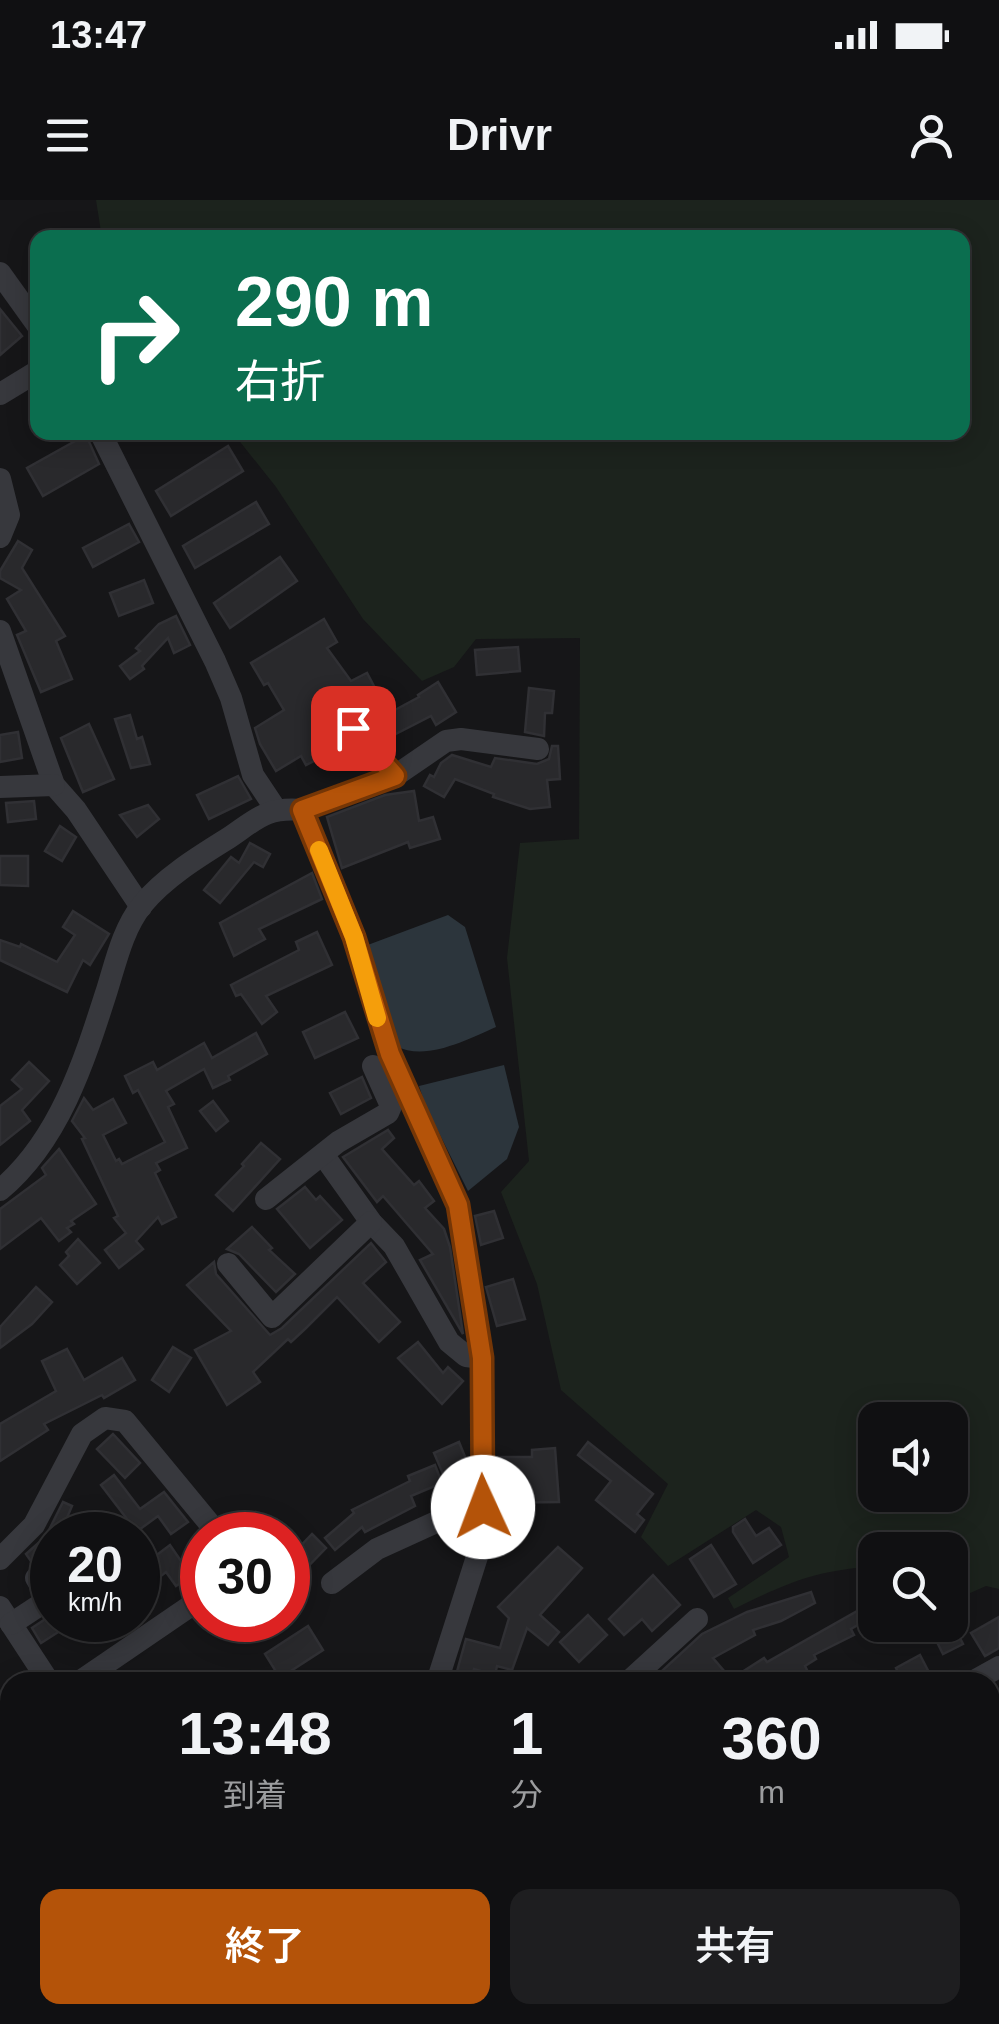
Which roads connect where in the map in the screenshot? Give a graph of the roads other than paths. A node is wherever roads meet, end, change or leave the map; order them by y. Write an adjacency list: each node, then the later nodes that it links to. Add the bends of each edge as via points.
1 (0, 273): 2 (street)
2 (30, 315)
3 (30, 376): 4 (street)
4 (0, 394)
5 (104, 440): 15 (street, via 216,661 253,775)
6 (0, 479): 7 (street, via 10,515)
7 (0, 536)
8 (0, 631): 9 (street)
9 (8, 679): 13 (street)
10 (353, 728): 12 (street)
11 (538, 749): 12 (street, via 446,741)
12 (395, 776): 16 (street)
13 (54, 785): 14 (street); 17 (street)
14 (0, 786)
15 (275, 808): 16 (street); 17 (street, via 206,852)
16 (302, 810): 24 (street, via 354,937 390,1054 458,1205)
17 (141, 906): 20 (street, via 52,1132)
18 (372, 1066): 19 (street, via 391,1106 388,1113)
19 (327, 1146): 21 (street); 22 (street)
20 (0, 1190)
21 (266, 1199)
22 (371, 1222): 23 (street, via 272,1316); 24 (street, via 394,1246 449,1342 466,1356)
23 (228, 1264)
24 (482, 1358): 25 (street)
25 (483, 1507): 28 (street, via 377,1549); 35 (street, via 483,1538)
26 (201, 1512): 27 (street, via 125,1421 105,1418 82,1434 34,1525)
27 (0, 1559)
28 (332, 1583)
29 (30, 1609): 31 (street)
30 (180, 1613): 34 (street)
31 (6, 1616): 33 (street)
32 (697, 1619): 36 (street)
33 (42, 1672)
34 (94, 1672)
35 (440, 1672)
36 (639, 1672)

